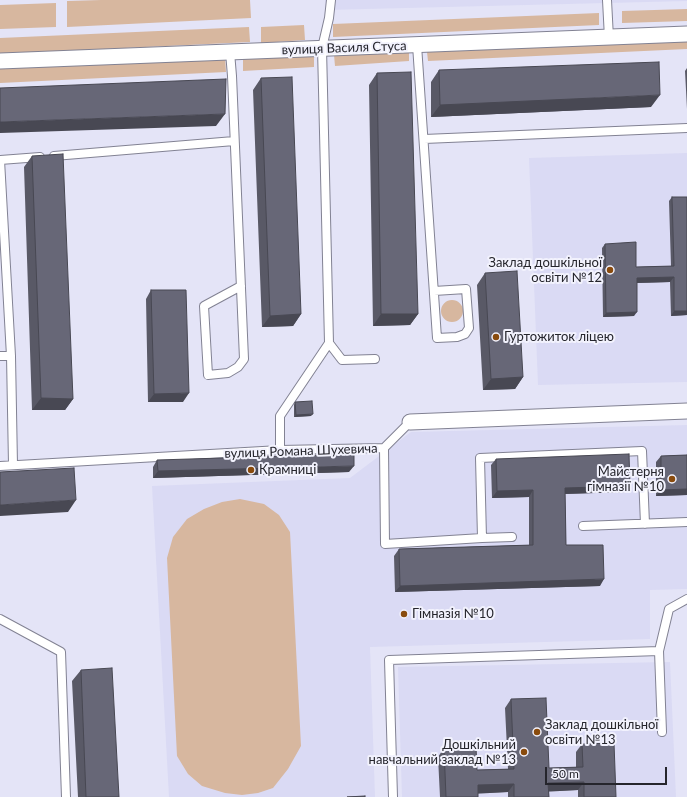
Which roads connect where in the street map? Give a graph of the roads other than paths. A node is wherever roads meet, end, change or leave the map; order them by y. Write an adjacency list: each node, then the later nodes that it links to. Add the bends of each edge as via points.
1 (331, 0): 6 (lane)
2 (607, 0): 4 (lane)
3 (687, 34): 4 (street, вулиця Василя Стуса)
4 (609, 38): 5 (street, вулиця Василя Стуса)
5 (417, 45): 6 (street, вулиця Василя Стуса); 10 (lane)
6 (322, 48): 7 (street, вулиця Василя Стуса); 14 (lane)
7 (230, 52): 8 (street, вулиця Василя Стуса); 11 (lane)
8 (0, 61)
9 (687, 128): 10 (lane)
10 (424, 139): 13 (lane)
11 (234, 141): 12 (lane); 16 (lane, via 0,160)
12 (241, 286): 12 (lane, via 244,359 238,367 228,373 208,375 204,306)
13 (434, 291): 13 (lane, via 437,338 465,334 469,328 466,289)
14 (329, 343): 17 (lane, via 342,360); 21 (lane, via 280,416)
15 (0, 356): 16 (lane)
16 (11, 356): 22 (lane)
17 (374, 359)
18 (687, 411): 19 (street, вулиця Романа Шухевича)
19 (410, 422): 20 (lane, вулиця Романа Шухевича)
20 (384, 448): 21 (lane, вулиця Романа Шухевича); 28 (lane, via 385,544)
21 (280, 450): 22 (lane, вулиця Романа Шухевича)
22 (13, 465): 23 (lane, вулиця Романа Шухевича)
23 (0, 466)
24 (687, 522): 25 (lane)
25 (645, 524): 26 (lane); 28 (lane, via 642,451 480,458)
26 (583, 526)
27 (512, 536): 28 (lane)
28 (482, 538)
29 (687, 599): 31 (lane, via 669,609)
30 (0, 619): 33 (lane, via 61,652)
31 (659, 651): 32 (lane); 34 (lane, via 389,660)
32 (662, 732)
33 (66, 797)
34 (392, 797)

